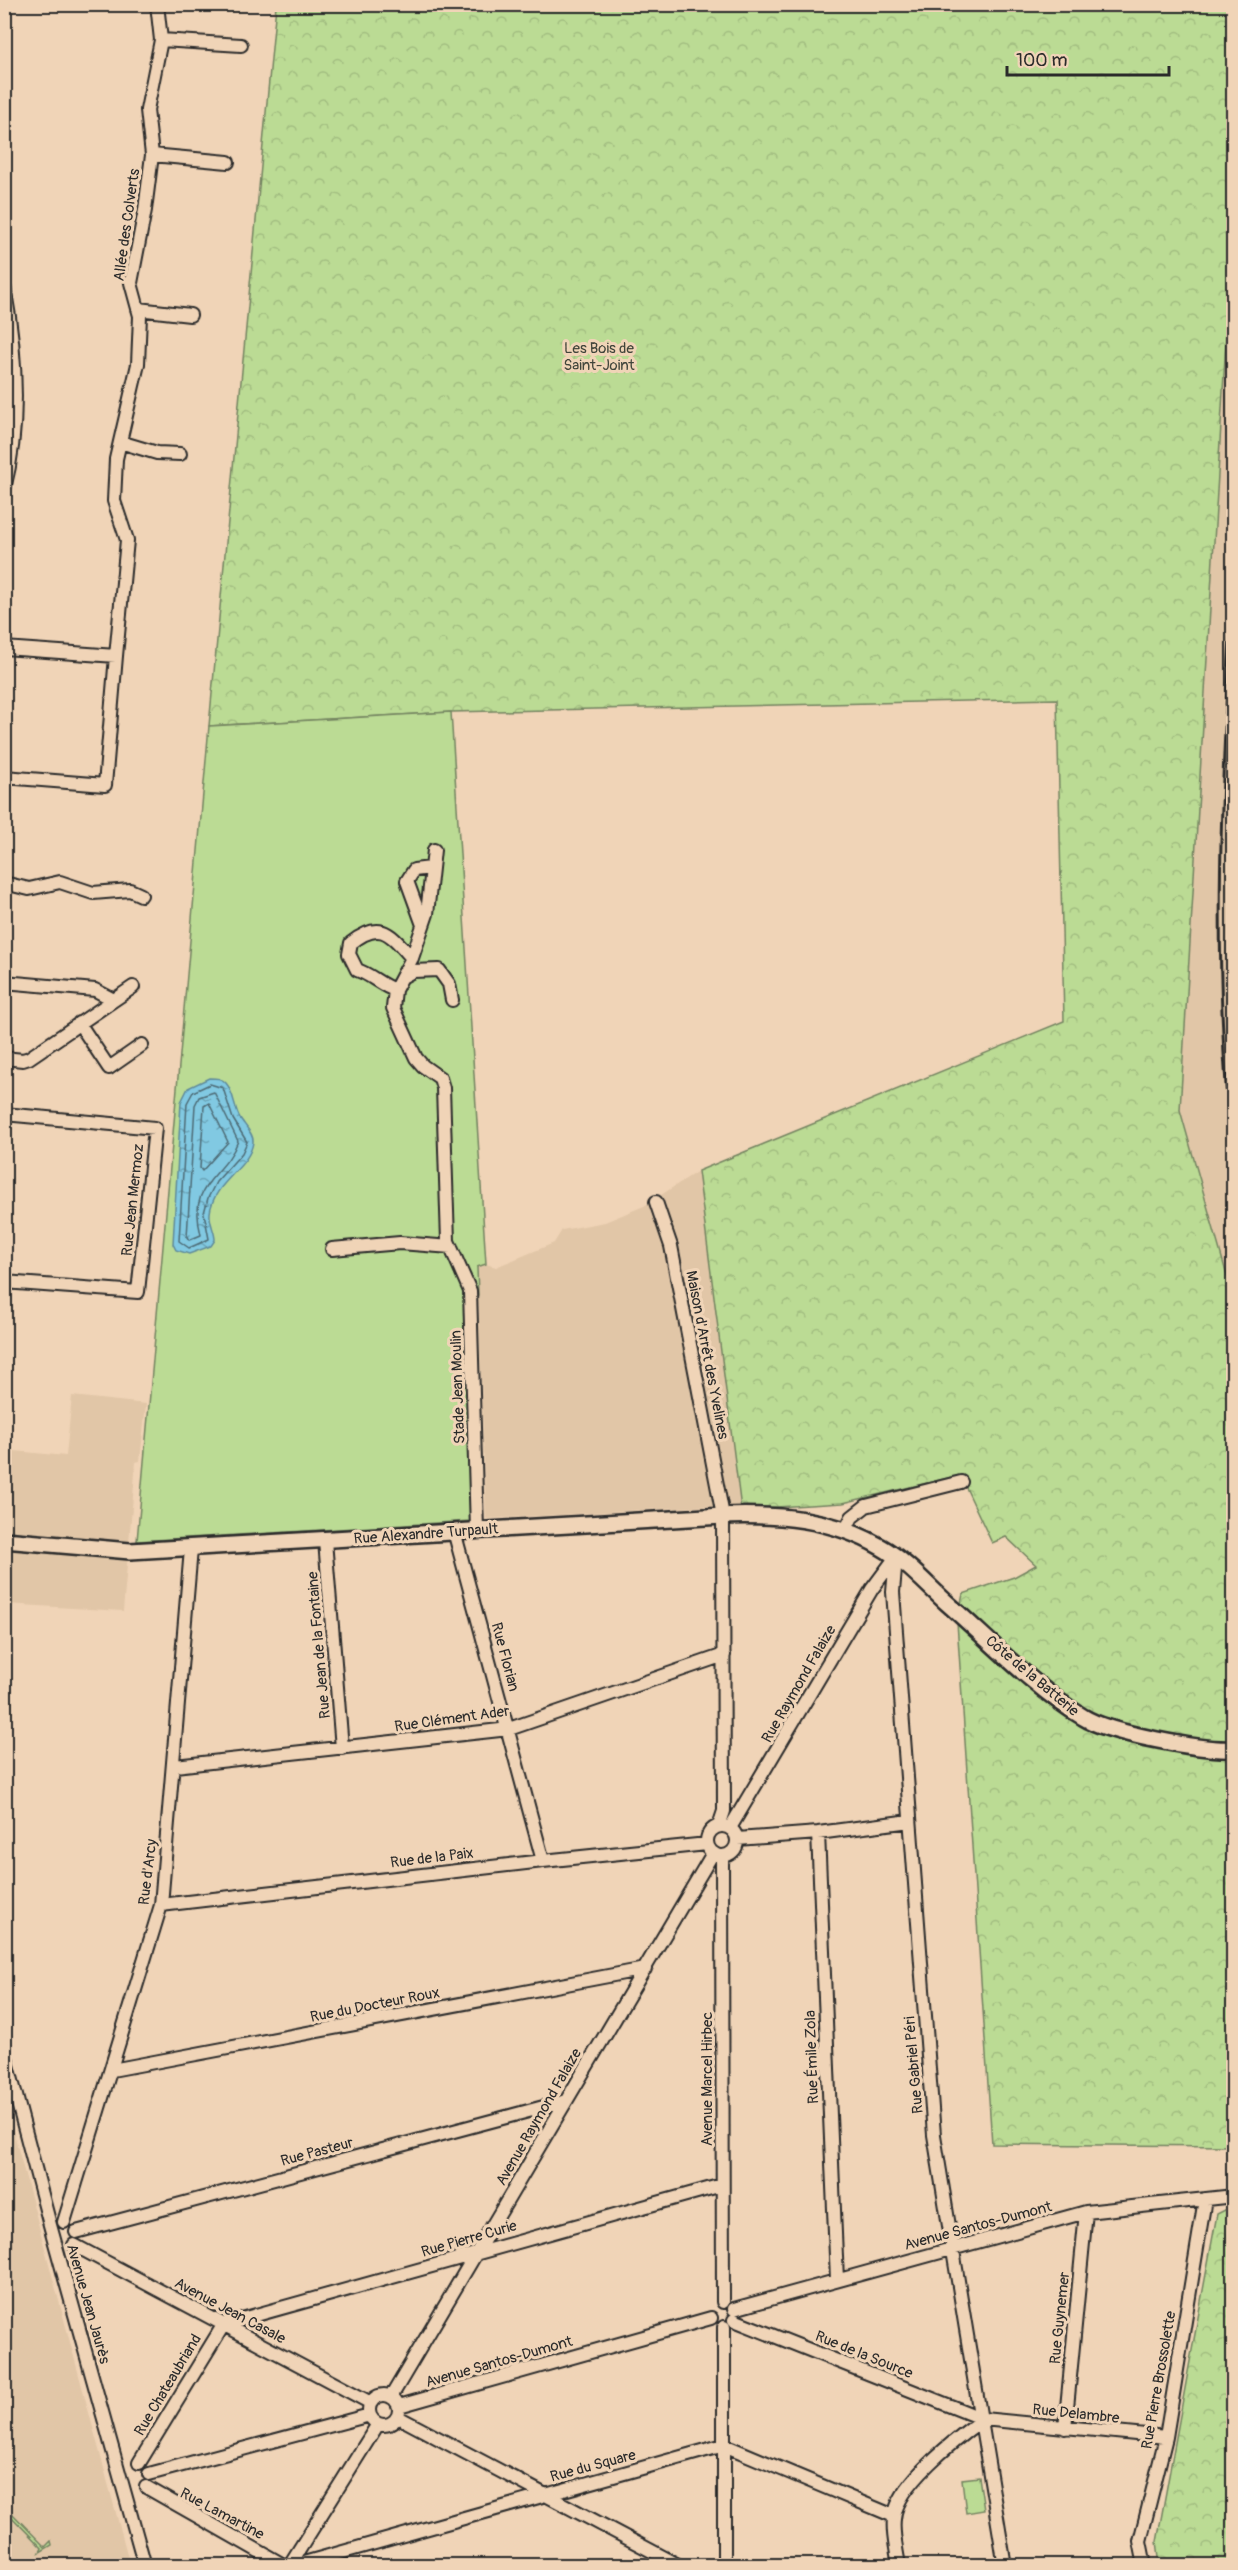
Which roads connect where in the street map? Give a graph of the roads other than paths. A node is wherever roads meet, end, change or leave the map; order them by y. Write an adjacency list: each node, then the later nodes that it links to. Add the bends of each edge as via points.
1 (157, 4): 2 (street, Allée des Colverts)
2 (161, 40): 3 (street); 4 (street, Allée des Colverts, via 147,110)
3 (241, 45)
4 (152, 155): 5 (street); 7 (street, Allée des Colverts, via 131,283)
5 (228, 162)
6 (4, 286): 11 (street, via 14,368 12,448)
7 (138, 309): 8 (street); 9 (street, Allée des Colverts, via 138,364)
8 (190, 315)
9 (120, 442): 10 (street, via 157,453); 13 (street, Allée des Colverts, via 114,501 127,540)
10 (180, 454)
11 (4, 489)
12 (4, 648): 13 (street)
13 (116, 656): 14 (street, Allée des Colverts, via 105,785)
14 (4, 777)
15 (434, 850): 16 (street)
16 (431, 868): 19 (street, via 431,891); 19 (street, via 414,870 406,880)
17 (4, 884): 18 (street, via 29,889 60,882 93,893 130,890)
18 (141, 895)
19 (423, 926): 20 (street)
20 (412, 958): 21 (street); 24 (street, via 381,930 370,929 351,943 349,954 357,970)
21 (402, 977): 24 (street); 26 (street, via 413,971 439,970 449,984)
22 (4, 982): 25 (street, via 95,990)
23 (133, 987): 25 (street)
24 (395, 990): 32 (street, Stade Jean Moulin, via 393,1008 416,1058 440,1078 443,1088)
25 (114, 1000): 27 (street)
26 (452, 1000)
27 (79, 1023): 28 (street, via 109,1068); 29 (street, via 29,1058)
28 (142, 1045)
29 (4, 1058)
30 (4, 1114): 34 (street, Rue Jean Mermoz, via 155,1128 138,1292)
31 (656, 1202): 36 (street, Maison d'Arrêt des Yvelines, via 671,1246)
32 (451, 1247): 33 (street, via 400,1243); 37 (street, Stade Jean Moulin, via 470,1291)
33 (332, 1250)
34 (4, 1282)
35 (962, 1482): 38 (street, via 866,1506 852,1517)
36 (723, 1516): 37 (main road, Rue Alexandre Turpault); 38 (main road, Rue Alexandre Turpault, via 798,1517); 45 (street)
37 (477, 1530): 39 (main road, Rue Alexandre Turpault)
38 (845, 1531): 43 (main road, Rue Alexandre Turpault)
39 (454, 1532): 41 (main road, Rue Alexandre Turpault); 46 (street, Rue Florian)
40 (4, 1540): 42 (main road, Rue Alexandre Turpault, via 130,1551)
41 (325, 1540): 42 (main road, Rue Alexandre Turpault); 47 (street, Rue Jean de la Fontaine)
42 (191, 1549): 49 (street, Rue d'Arcy)
43 (896, 1557): 44 (main road, Rue Alexandre Turpault); 50 (street, Rue Gabriel Péri, via 893,1592); 51 (street, Rue Raymond Falaize, via 872,1589)
44 (920, 1579): 48 (main road, Côte de la Batterie, via 1042,1687 1084,1718 1174,1743)
45 (724, 1655): 46 (street, Rue Clément Ader); 51 (street)
46 (509, 1729): 47 (street, Rue Clément Ader); 55 (street, Rue Florian)
47 (342, 1748): 49 (street, Rue Clément Ader)
48 (1233, 1749)
49 (175, 1766): 56 (street, Rue d'Arcy)
50 (910, 1821): 52 (street); 68 (street, Rue Gabriel Péri, via 934,2135)
51 (724, 1827): 53 (street); 54 (street, Rue Raymond Falaize, via 708,1834)
52 (818, 1833): 53 (street); 71 (street, Rue Émile Zola)
53 (737, 1839): 54 (street, via 734,1851)
54 (714, 1851): 55 (street, Rue de la Paix); 57 (street, Avenue Raymond Falaize); 61 (street, Avenue Marcel Hirbec)
55 (543, 1861): 56 (street, Rue de la Paix)
56 (161, 1905): 59 (street, Rue d'Arcy)
57 (645, 1969): 59 (street, Rue du Docteur Roux); 60 (street, Avenue Raymond Falaize)
58 (4, 2050): 66 (street, Avenue Jean Jaurès)
59 (112, 2070): 65 (street, Rue d'Arcy)
60 (566, 2101): 67 (street, Rue Pasteur); 69 (street, Avenue Raymond Falaize)
61 (722, 2185): 69 (street, Rue Pierre Curie); 72 (street, Avenue Marcel Hirbec)
62 (1233, 2196): 63 (street, Avenue Santos-Dumont)
63 (1205, 2199): 64 (street, Avenue Santos-Dumont); 79 (street, Rue Pierre Brossolette)
64 (1086, 2212): 68 (street, Avenue Santos-Dumont); 78 (street, Rue Guynemer)
65 (64, 2222): 66 (street); 67 (street, via 71,2225)
66 (50, 2225): 70 (street, Avenue Jean Jaurès)
67 (75, 2239): 70 (street, Rue Pasteur); 74 (street, Avenue Jean Casale)
68 (953, 2249): 71 (street, Avenue Santos-Dumont); 77 (street, Rue Gabriel Péri)
69 (478, 2252): 74 (street, Rue Pierre Curie); 75 (street, Avenue Raymond Falaize)
70 (58, 2255): 82 (street, Avenue Jean Jaurès)
71 (837, 2280): 72 (street, Avenue Santos-Dumont)
72 (729, 2315): 73 (street, Rue de la Source, via 715,2324); 73 (street, via 713,2307); 77 (street, Rue de la Source); 80 (street, Avenue Marcel Hirbec)
73 (711, 2318): 75 (street, Avenue Santos-Dumont)
74 (224, 2324): 76 (street, Avenue Jean Casale); 81 (street, Rue Chateaubriand)
75 (396, 2406): 76 (street, via 378,2397); 76 (street, via 391,2424); 85 (street)
76 (373, 2414): 83 (street); 89 (street)
77 (983, 2419): 78 (street, Rue Delambre); 87 (street, via 950,2444 915,2479); 93 (street, Rue Gabriel Péri)
78 (1065, 2428): 79 (street, Rue Delambre)
79 (1166, 2437): 94 (street, Rue Pierre Brossolette, via 1140,2541)
80 (724, 2445): 85 (street, Rue du Square); 87 (street); 91 (street, Avenue Marcel Hirbec)
81 (139, 2463): 82 (street); 83 (street)
82 (118, 2465): 86 (street, Avenue Jean Jaurès)
83 (149, 2474): 84 (street)
84 (146, 2487): 86 (street); 89 (street, Rue Lamartine)
85 (546, 2494): 89 (street, Rue du Square); 90 (street)
86 (127, 2498): 88 (street, Avenue Jean Jaurès)
87 (894, 2516): 92 (street)
88 (145, 2565)
89 (289, 2565)
90 (680, 2565)
91 (724, 2565)
92 (899, 2565)
93 (1005, 2565)
94 (1145, 2565)

